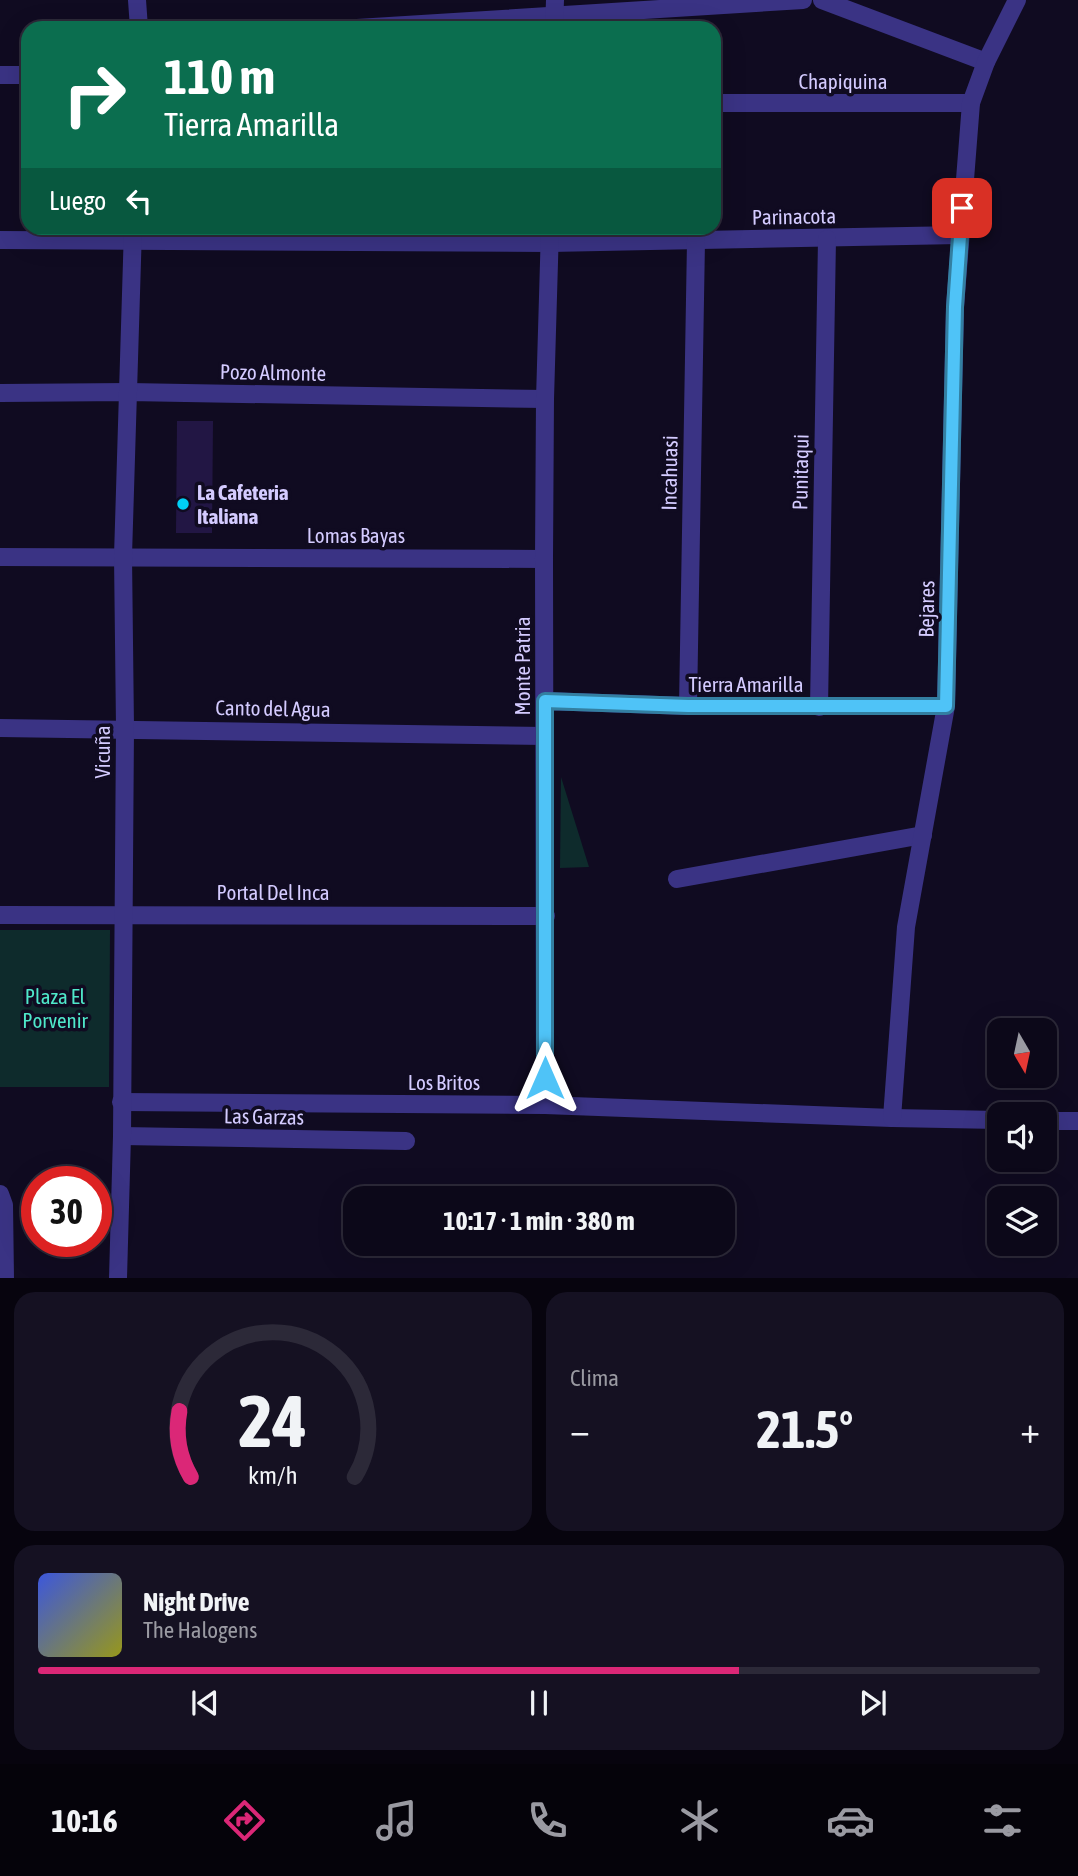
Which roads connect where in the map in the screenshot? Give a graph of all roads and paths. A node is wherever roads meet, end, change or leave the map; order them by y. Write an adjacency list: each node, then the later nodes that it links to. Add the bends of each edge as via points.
1 (136, 0): 6 (street)
2 (803, 0): 5 (street)
3 (822, 0): 8 (street)
4 (1017, 0): 8 (street, Bejares)
5 (554, 14): 7 (street)
6 (138, 21)
7 (456, 21)
8 (986, 62): 12 (street, Bejares)
9 (0, 75): 10 (street)
10 (21, 75)
11 (721, 103): 12 (street, Chapiquina)
12 (971, 103): 16 (street, Bejares)
13 (111, 235): 18 (street, Parinacota)
14 (133, 235): 20 (street, Vicuña)
15 (550, 235): 19 (street, Parinacota); 22 (street, Monte Patria)
16 (959, 235): 17 (street, Parinacota); 28 (street, Bejares)
17 (827, 239): 19 (street, Parinacota); 29 (street, Punitaqui)
18 (0, 240)
19 (696, 241): 27 (street, Incahuasi)
20 (129, 392): 21 (street, Pozo Almonte); 22 (street, Pozo Almonte); 24 (street, Vicuña)
21 (0, 393)
22 (545, 399): 25 (street, Monte Patria)
23 (0, 556): 24 (street, Lomas Bayas)
24 (123, 556): 25 (street, Lomas Bayas); 31 (street, Vicuña)
25 (544, 559): 26 (street, Monte Patria)
26 (545, 701): 27 (street, Tierra Amarilla); 32 (street, Monte Patria)
27 (688, 706): 29 (street, Tierra Amarilla)
28 (946, 706): 29 (street, Tierra Amarilla); 33 (street, Bejares)
29 (819, 707)
30 (0, 728): 31 (street, Canto del Agua)
31 (125, 728): 32 (street, Canto del Agua); 35 (street, Vicuña)
32 (545, 736): 37 (street, Monte Patria)
33 (923, 835): 34 (street); 40 (street, Bejares, via 905,927)
34 (677, 879)
35 (123, 914): 36 (street, Portal Del Inca); 37 (street, Portal Del Inca); 38 (street, Vicuña)
36 (0, 915)
37 (546, 916): 39 (street, Monte Patria)
38 (121, 1102): 39 (street, Los Britos); 44 (street, Vicuña)
39 (545, 1105): 40 (street, Los Britos)
40 (892, 1118): 41 (street)
41 (987, 1120)
42 (1057, 1121): 43 (street)
43 (1078, 1121)
44 (122, 1136): 45 (street, Las Garzas); 48 (street, Vicuña)
45 (406, 1141)
46 (0, 1194): 47 (street)
47 (5, 1278)
48 (118, 1278)

